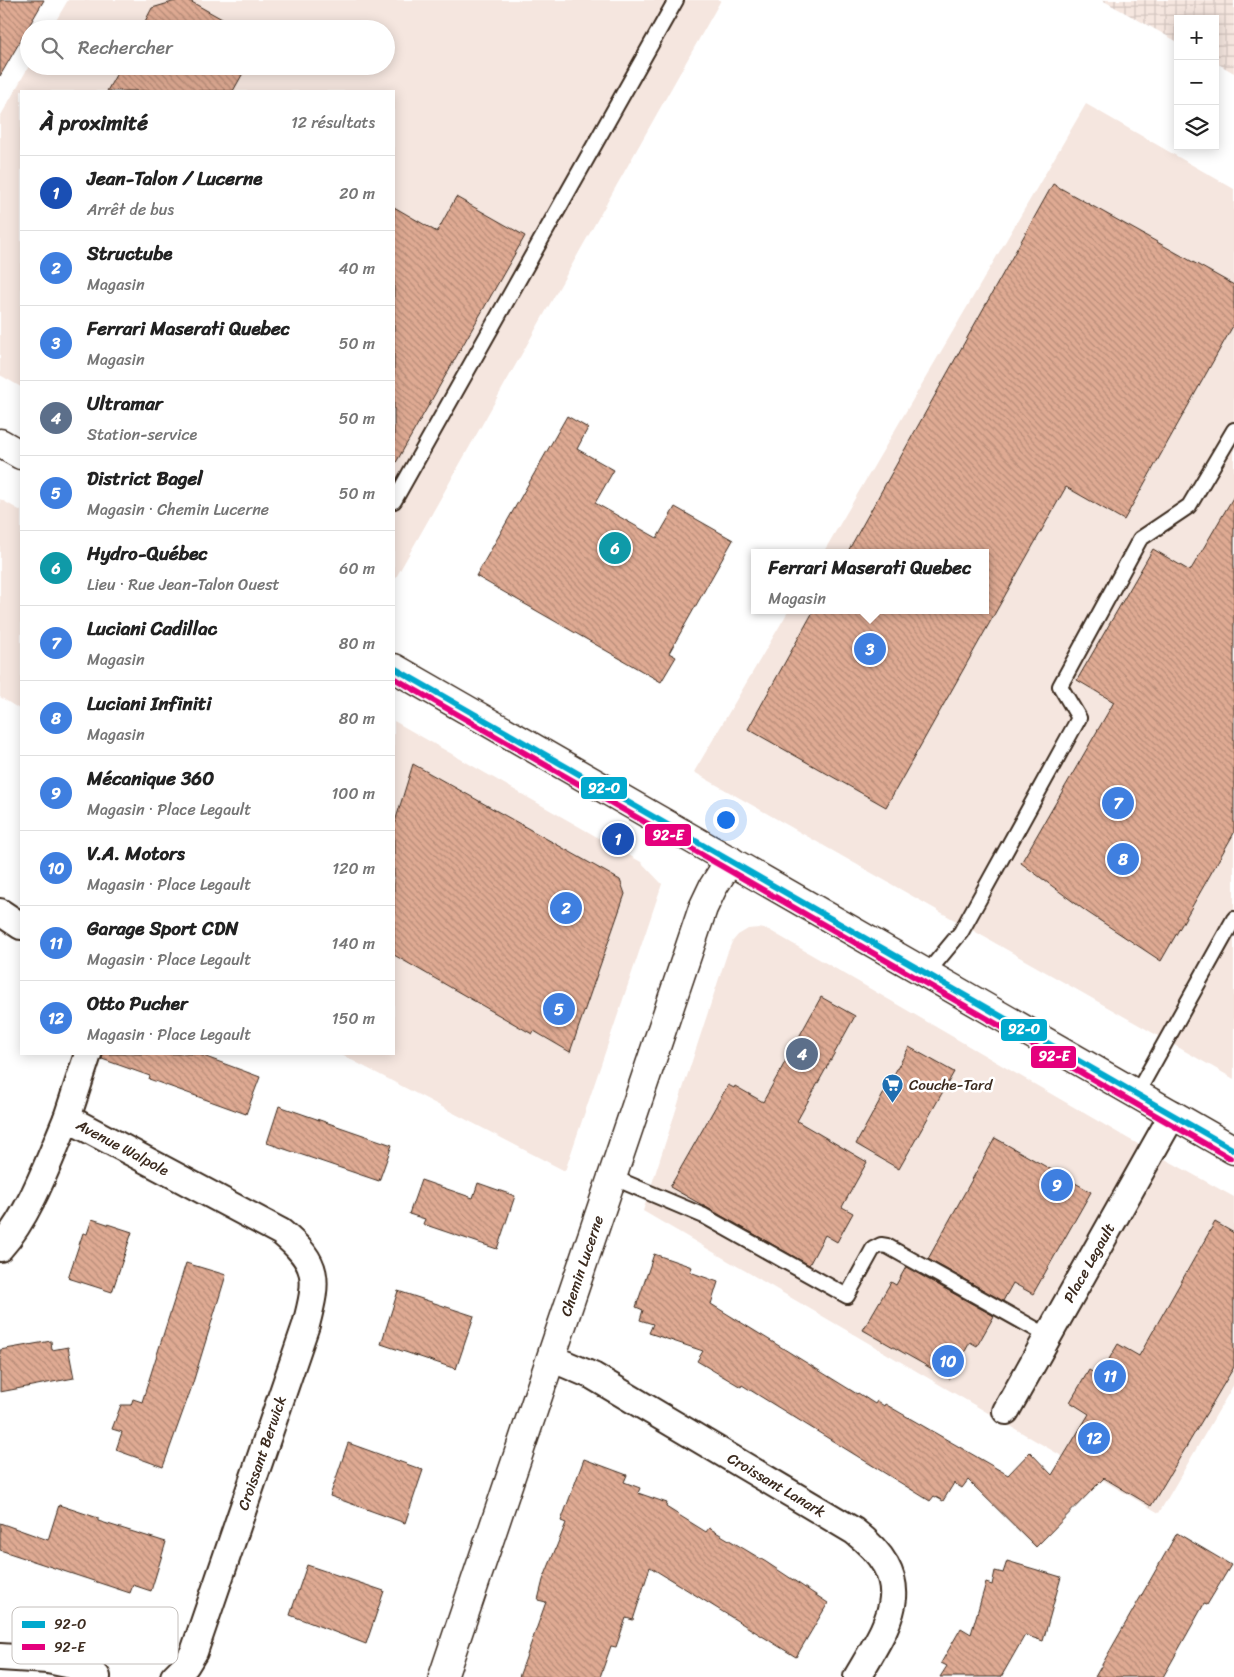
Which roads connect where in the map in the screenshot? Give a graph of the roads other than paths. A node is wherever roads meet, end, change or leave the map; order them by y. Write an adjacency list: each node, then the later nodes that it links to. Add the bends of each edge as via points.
1 (676, 0): 5 (lane)
2 (1234, 430): 11 (lane, via 1189,506 1140,539 1060,686 1079,718 961,932)
3 (0, 443): 4 (main road)
4 (20, 454)
5 (395, 499)
6 (395, 669): 7 (main road)
7 (730, 860): 11 (main road); 17 (main road, Chemin Lucerne, via 703,908)
8 (0, 912): 10 (street)
9 (1234, 919): 13 (lane)
10 (20, 925)
11 (927, 973): 13 (main road)
12 (88, 1055): 15 (street)
13 (1137, 1093): 14 (main road)
14 (1173, 1114): 16 (main road); 20 (street, Place Legault)
15 (67, 1118): 18 (street, Avenue Walpole); 19 (street, Avenue Walpole, via 25,1211)
16 (1234, 1150)
17 (612, 1177): 20 (lane, via 704,1216 848,1296 873,1249 887,1246); 21 (main road, Chemin Lucerne)
18 (281, 1232): 25 (street, Croissant Berwick, via 298,1247 309,1264 314,1288 312,1302 194,1652)
19 (0, 1248)
20 (1048, 1336): 22 (street, Place Legault)
21 (551, 1358): 26 (main road, Chemin Lucerne); 27 (street, Croissant Lanark, via 610,1386 854,1531 874,1547 886,1566 894,1599 886,1628)
22 (1006, 1410)
23 (67, 1664): 24 (street)
24 (97, 1677)
25 (174, 1677)
26 (443, 1677)
27 (858, 1677)

